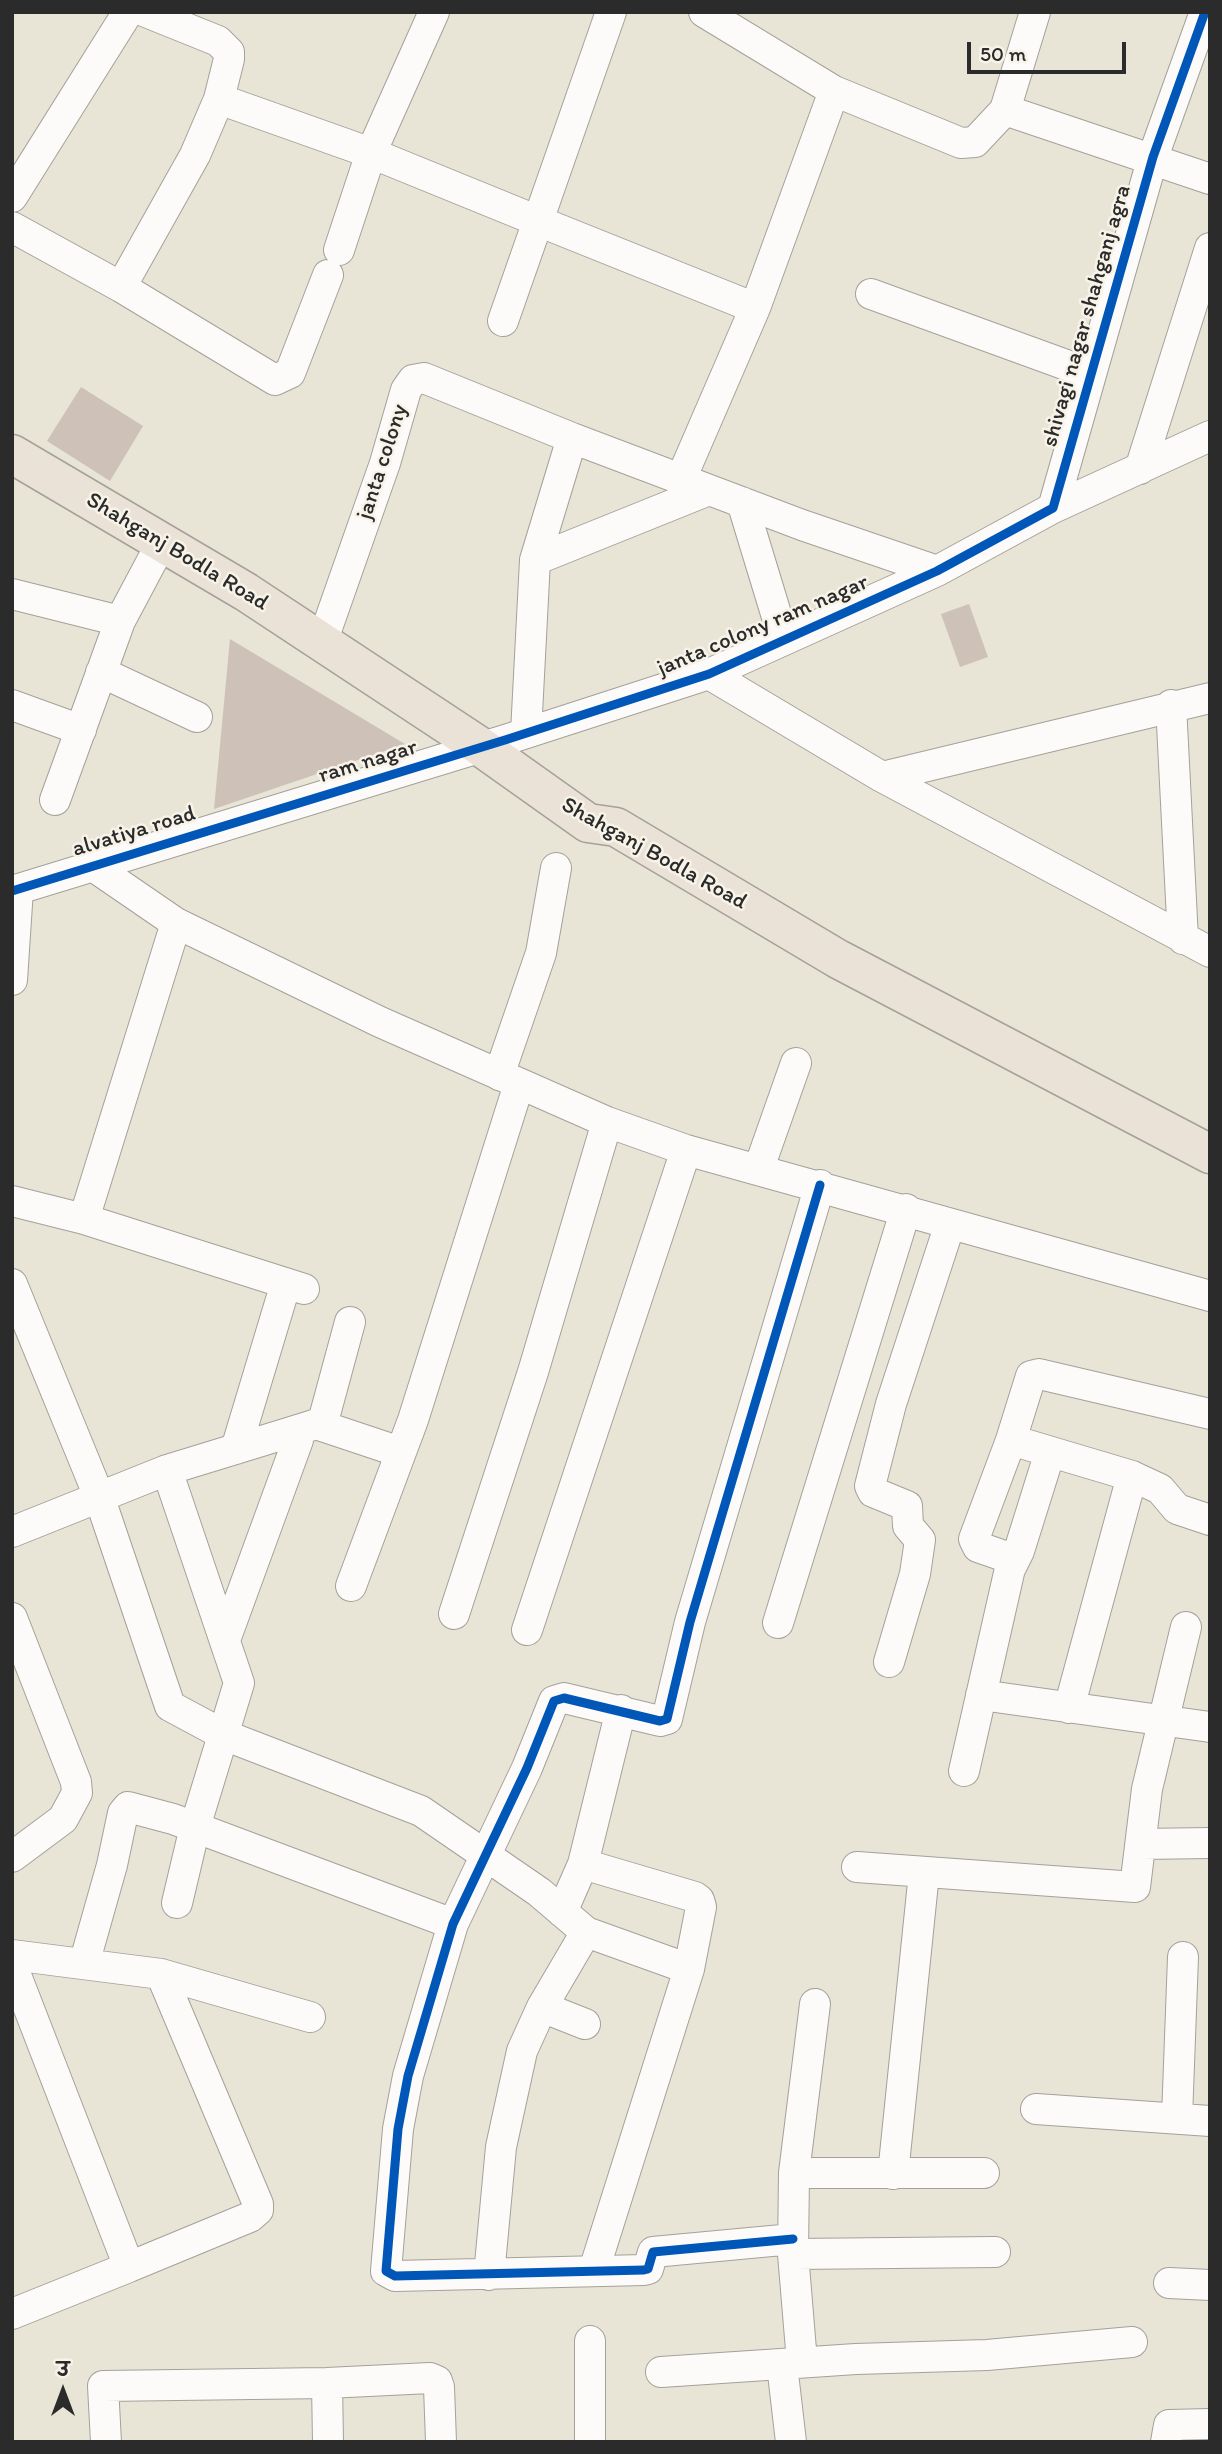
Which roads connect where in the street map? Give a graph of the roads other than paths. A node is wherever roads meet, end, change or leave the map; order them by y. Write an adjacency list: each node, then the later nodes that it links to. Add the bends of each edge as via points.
1 (128, 12): 14 (street)
2 (146, 12): 9 (street, via 225,46 229,59)
3 (611, 12): 15 (street)
4 (704, 12): 8 (street)
5 (1035, 12): 10 (street)
6 (1205, 12): 12 (street, shivagi nagar shahganj agra)
7 (425, 15): 11 (street)
8 (834, 91): 10 (street, via 961,143 975,142); 20 (street)
9 (219, 99): 11 (street); 18 (street, via 195,155)
10 (1005, 110): 12 (street)
11 (371, 153): 15 (street); 18 (street, via 290,373 275,380)
12 (1153, 157): 13 (street); 22 (street, shivagi nagar shahganj agra)
13 (1210, 179)
14 (12, 197)
15 (538, 221): 20 (street); 21 (street)
16 (12, 227): 18 (street)
17 (1210, 248): 27 (street)
18 (121, 287)
19 (871, 294): 22 (street)
20 (755, 308): 28 (street)
21 (503, 321)
22 (1091, 374): 31 (street, shivagi nagar shahganj agra)
23 (1210, 436): 27 (street)
24 (572, 438): 28 (street, janta colony); 33 (street); 37 (street, janta colony, via 424,377 413,380)
25 (12, 439): 37 (main road)
26 (12, 454): 32 (main road, Shahganj Bodla Road)
27 (1140, 469): 31 (street)
28 (681, 479): 29 (street, janta colony)
29 (709, 490): 30 (street, janta colony); 33 (street)
30 (742, 502): 34 (street, janta colony); 38 (street)
31 (1052, 508): 34 (street)
32 (162, 542): 36 (street); 46 (main road, Shahganj Bodla Road)
33 (535, 560): 46 (street)
34 (937, 571): 38 (street, janta colony ram nagar)
35 (12, 594): 36 (street)
36 (120, 621): 39 (street)
37 (327, 628): 46 (main road)
38 (784, 640): 40 (street, janta colony ram nagar)
39 (101, 672): 44 (street); 45 (street)
40 (709, 674): 46 (street, janta colony ram nagar); 47 (street)
41 (1210, 698): 43 (street)
42 (12, 705): 45 (street)
43 (1171, 705): 47 (street); 54 (street)
44 (197, 717)
45 (81, 730): 48 (street)
46 (504, 740): 49 (street, ram nagar); 60 (main road, Shahganj Bodla Road, via 606,807 615,827 838,959)
47 (883, 777): 54 (street)
48 (55, 800)
49 (267, 812): 50 (street, alvatiya road)
50 (90, 864): 52 (street, alvatiya road); 53 (street)
51 (556, 868): 57 (street, via 541,953)
52 (15, 890): 55 (street)
53 (176, 923): 57 (street); 65 (street)
54 (1197, 945)
55 (12, 980)
56 (796, 1063): 61 (street)
57 (509, 1080): 58 (street); 75 (street)
58 (607, 1122): 59 (street); 83 (street, via 533,1373)
59 (685, 1150): 61 (street); 87 (street)
60 (1210, 1154)
61 (759, 1168): 62 (street)
62 (820, 1185): 64 (street); 92 (street, via 690,1622 667,1719)
63 (12, 1201): 65 (street)
64 (906, 1209): 66 (street); 85 (street)
65 (84, 1219): 73 (street, via 295,1286)
66 (950, 1224): 68 (street); 89 (street, via 891,1404 870,1486 873,1492 907,1506 908,1526 920,1540 915,1574)
67 (12, 1284): 78 (street)
68 (1210, 1296)
69 (350, 1322): 71 (street, via 324,1418)
70 (1210, 1415): 72 (street, via 1035,1375 1028,1380)
71 (304, 1428): 73 (street); 75 (street); 88 (street)
72 (1011, 1440): 74 (street); 81 (street, via 974,1539 978,1547 1007,1557)
73 (236, 1449): 76 (street)
74 (1050, 1451): 77 (street); 81 (street)
75 (400, 1452): 82 (street)
76 (167, 1469): 78 (street); 88 (street)
77 (1132, 1475): 79 (street, via 1160,1489 1177,1509); 91 (street)
78 (100, 1499): 80 (street); 95 (street, via 170,1706)
79 (1210, 1520)
80 (12, 1532)
81 (1010, 1569): 90 (street)
82 (351, 1586)
83 (454, 1614)
84 (12, 1618): 101 (street, via 77,1793 63,1819)
85 (778, 1623)
86 (1186, 1627): 93 (street)
87 (527, 1630)
88 (225, 1640): 95 (street, via 239,1686)
89 (889, 1662)
90 (981, 1695): 91 (street); 96 (street)
91 (1069, 1708): 93 (street)
92 (621, 1710): 100 (street, via 554,1701); 102 (street)
93 (1164, 1721): 94 (street); 99 (street, via 1147,1789)
94 (1210, 1727)
95 (224, 1735): 97 (street); 100 (street, via 421,1811)
96 (964, 1771)
97 (195, 1827): 105 (street); 107 (street); 111 (street, via 125,1808)
98 (1210, 1843): 99 (street)
99 (1141, 1844): 104 (street, via 1137,1883 1130,1889)
100 (485, 1853): 106 (street); 107 (street)
101 (12, 1857)
102 (583, 1864): 106 (street); 113 (street, via 699,1900)
103 (857, 1867): 104 (street)
104 (924, 1873): 124 (street)
105 (177, 1903)
106 (562, 1912): 108 (street)
107 (453, 1924): 129 (street, via 408,2076 398,2129 386,2273)
108 (586, 1932): 113 (street); 116 (street)
109 (12, 1955): 111 (street)
110 (1182, 1957): 120 (street)
111 (83, 1964): 114 (street)
112 (12, 1965): 127 (street)
113 (689, 1969): 128 (street)
114 (160, 1974): 117 (street); 127 (street, via 258,2210)
115 (815, 2004): 122 (street)
116 (542, 2007): 118 (street); 129 (street, via 512,2087 501,2147)
117 (310, 2017)
118 (585, 2024)
119 (1036, 2109): 120 (street)
120 (1177, 2118): 121 (street)
121 (1210, 2121)
122 (794, 2173): 124 (street); 125 (street)
123 (984, 2173): 124 (street)
124 (893, 2174)
125 (793, 2247): 126 (street); 128 (street, via 653,2252 646,2270); 135 (street)
126 (995, 2252)
127 (129, 2266): 132 (street)
128 (594, 2270): 129 (street)
129 (489, 2275)
130 (1169, 2283): 131 (street)
131 (1210, 2285)
132 (12, 2314)
133 (590, 2341): 142 (street)
134 (1132, 2342): 135 (street, via 987,2355)
135 (792, 2363): 136 (street); 143 (street)
136 (661, 2372)
137 (327, 2383): 139 (street, via 103,2386); 140 (street); 141 (street, via 435,2379)
138 (1210, 2424): 144 (street, via 1169,2425)
139 (106, 2442)
140 (328, 2442)
141 (441, 2442)
142 (590, 2442)
143 (791, 2442)
144 (1166, 2442)

